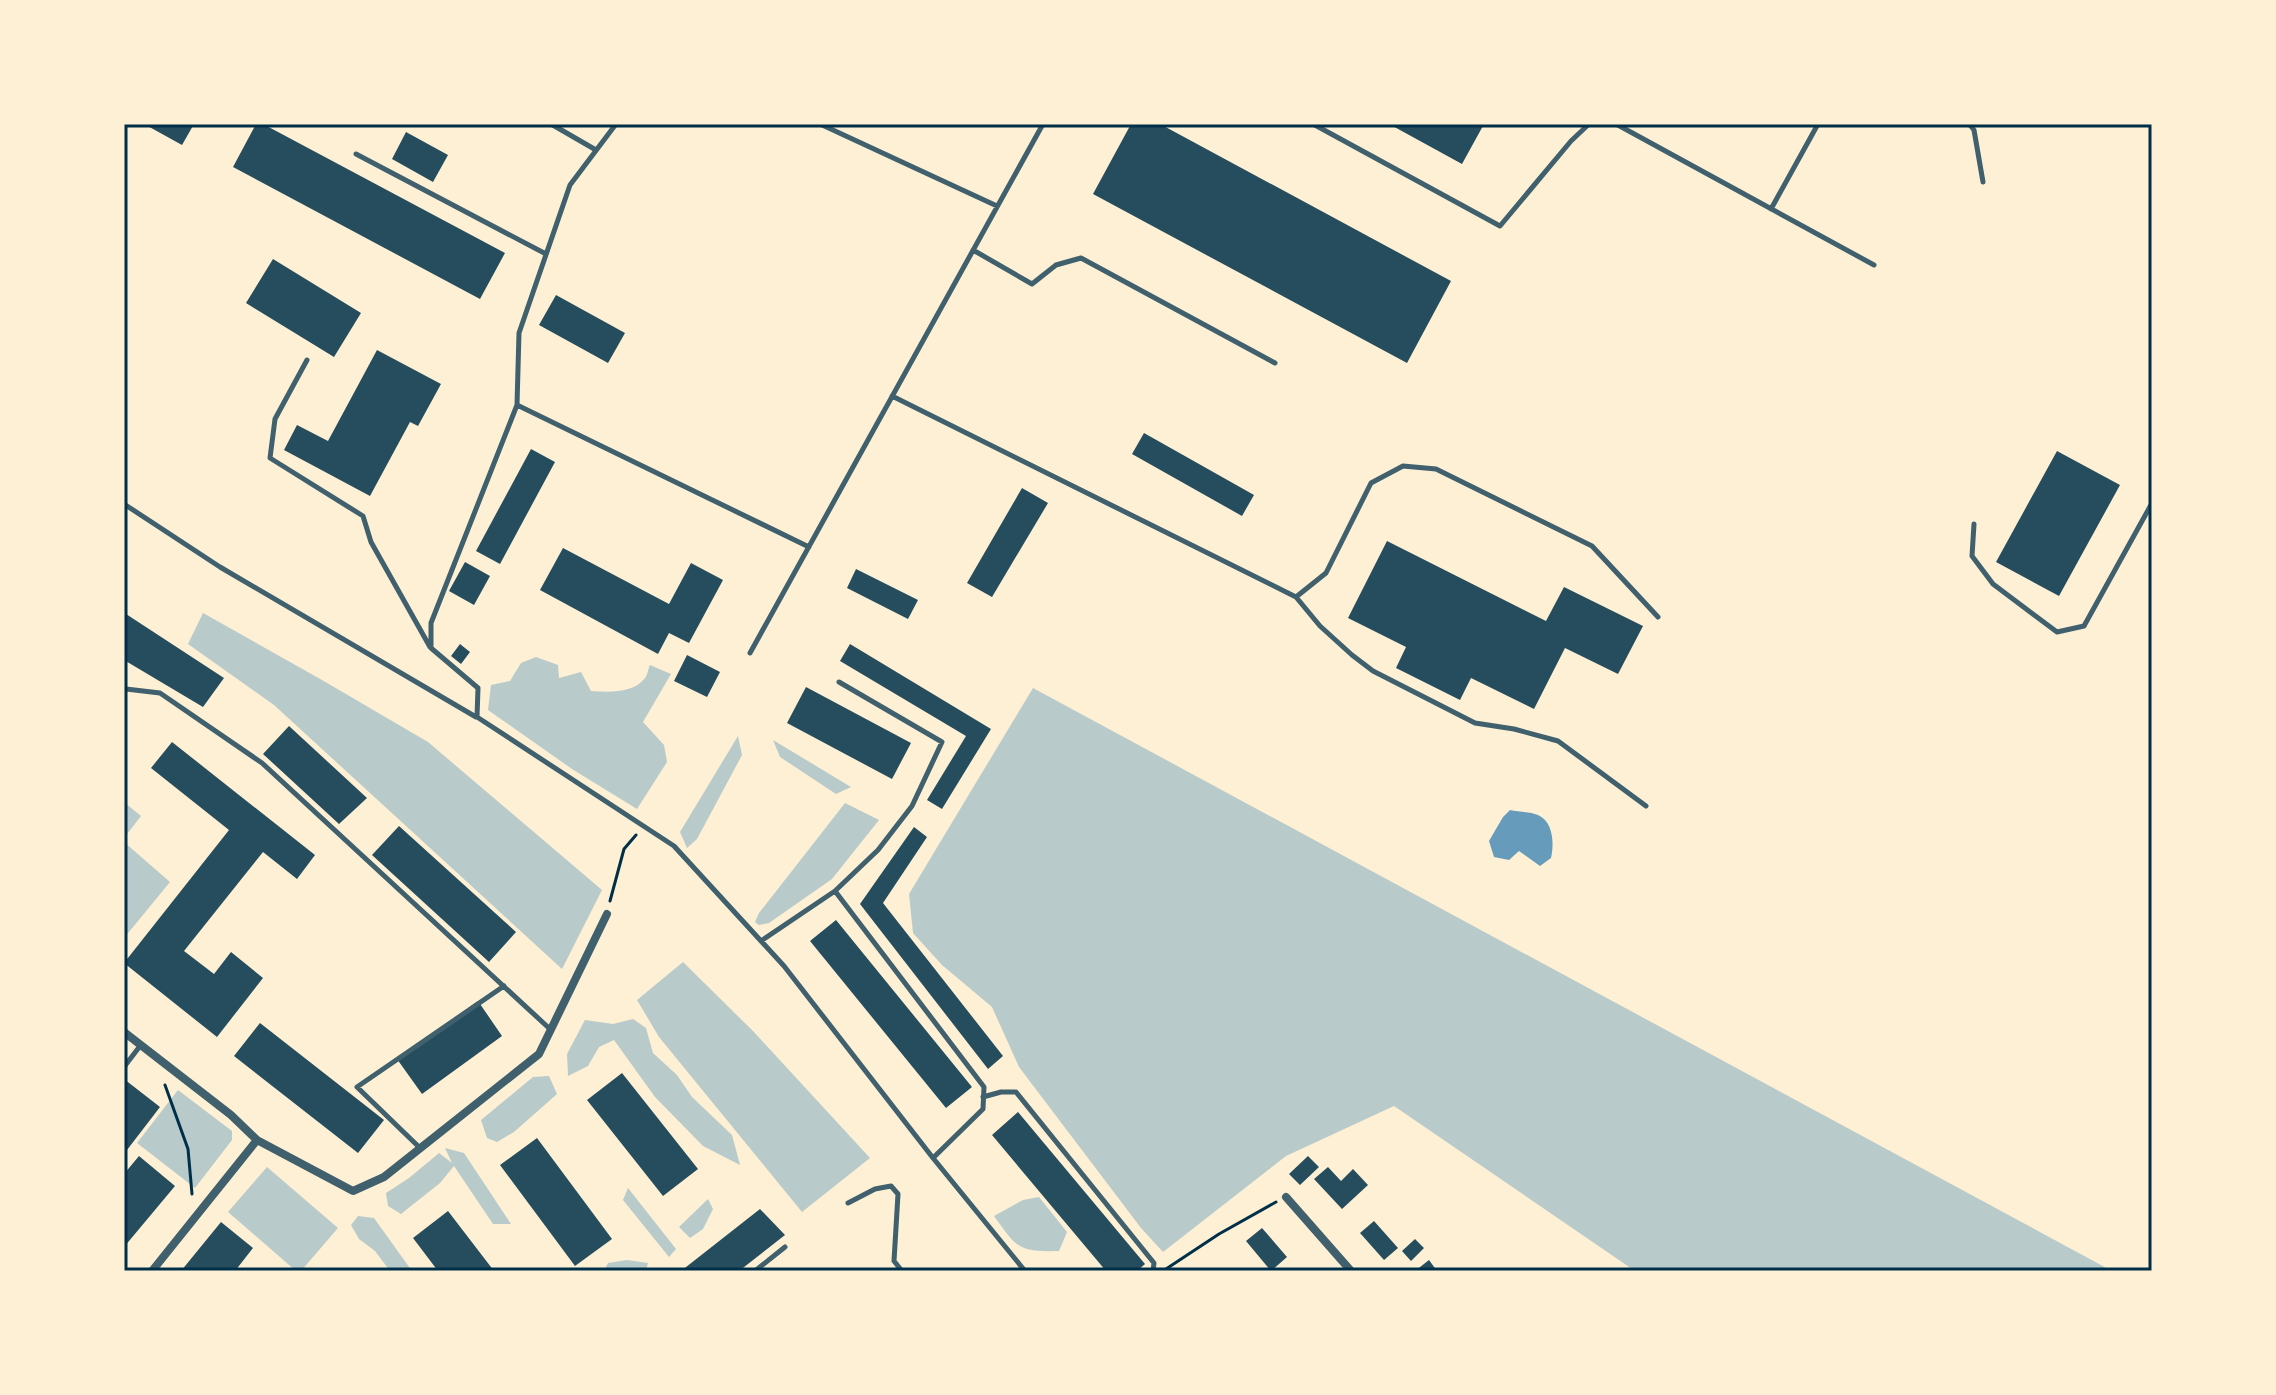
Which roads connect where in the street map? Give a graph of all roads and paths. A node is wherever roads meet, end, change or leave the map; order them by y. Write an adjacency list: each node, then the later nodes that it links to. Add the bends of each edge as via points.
1 (551, 124): 10 (lane)
2 (616, 124): 10 (lane)
3 (820, 124): 13 (lane)
4 (1043, 124): 13 (lane)
5 (1313, 124): 6 (lane, via 1500,226)
6 (1589, 124)
7 (1616, 124): 14 (lane)
8 (1818, 124): 14 (lane)
9 (1969, 124): 12 (lane)
10 (596, 150): 16 (lane, via 570,185)
11 (356, 154): 16 (lane)
12 (1983, 182)
13 (997, 206): 15 (lane)
14 (1771, 209): 17 (lane)
15 (973, 250): 19 (lane, via 1032,284 1056,265 1081,258); 20 (lane)
16 (546, 254): 21 (lane, via 519,333)
17 (1874, 265)
18 (307, 360): 28 (lane, via 275,419 270,458 363,516 371,542)
19 (1275, 363)
20 (892, 396): 25 (lane); 26 (lane)
21 (517, 405): 25 (lane); 28 (lane, via 431,623)
22 (2152, 503): 24 (lane, via 2084,626 2057,632 1993,584 1972,556)
23 (124, 504): 32 (lane, via 220,567)
24 (1974, 524)
25 (809, 547): 29 (lane)
26 (1296, 597): 27 (lane, via 1326,573 1371,483 1403,466 1436,469 1592,546); 33 (lane, via 1320,626 1373,671 1475,723 1558,741)
27 (1658, 617)
28 (431, 648): 32 (lane, via 478,688)
29 (750, 653)
30 (839, 682): 35 (lane, via 942,742 912,806 878,850)
31 (124, 691): 38 (lane, via 160,693 262,763)
32 (477, 717): 34 (lane)
33 (1646, 806)
34 (644, 826): 36 (path, via 624,849); 37 (lane, via 674,846)
35 (835, 891): 37 (lane); 44 (lane, via 984,1087)
36 (607, 914): 39 (street)
37 (761, 941): 47 (lane)
38 (504, 986): 39 (lane); 46 (lane, via 357,1087)
39 (551, 1030): 46 (street, via 539,1054)
40 (124, 1032): 41 (street)
41 (141, 1045): 42 (lane); 45 (street)
42 (124, 1067)
43 (165, 1085): 48 (path, via 188,1149)
44 (983, 1097): 47 (lane, via 983,1109); 58 (lane, via 1016,1092 1154,1263)
45 (257, 1140): 46 (street, via 353,1191 384,1177); 52 (street)
46 (421, 1148)
47 (933, 1158): 55 (lane)
48 (192, 1194)
49 (1286, 1197): 59 (path); 60 (street)
50 (848, 1203): 54 (lane, via 891,1186 898,1194 894,1261)
51 (785, 1247): 53 (lane)
52 (152, 1271)
53 (755, 1271)
54 (902, 1271)
55 (1025, 1271)
56 (1054, 1271): 57 (path)
57 (1061, 1271)
58 (1153, 1271)
59 (1163, 1271)
60 (1351, 1271)

